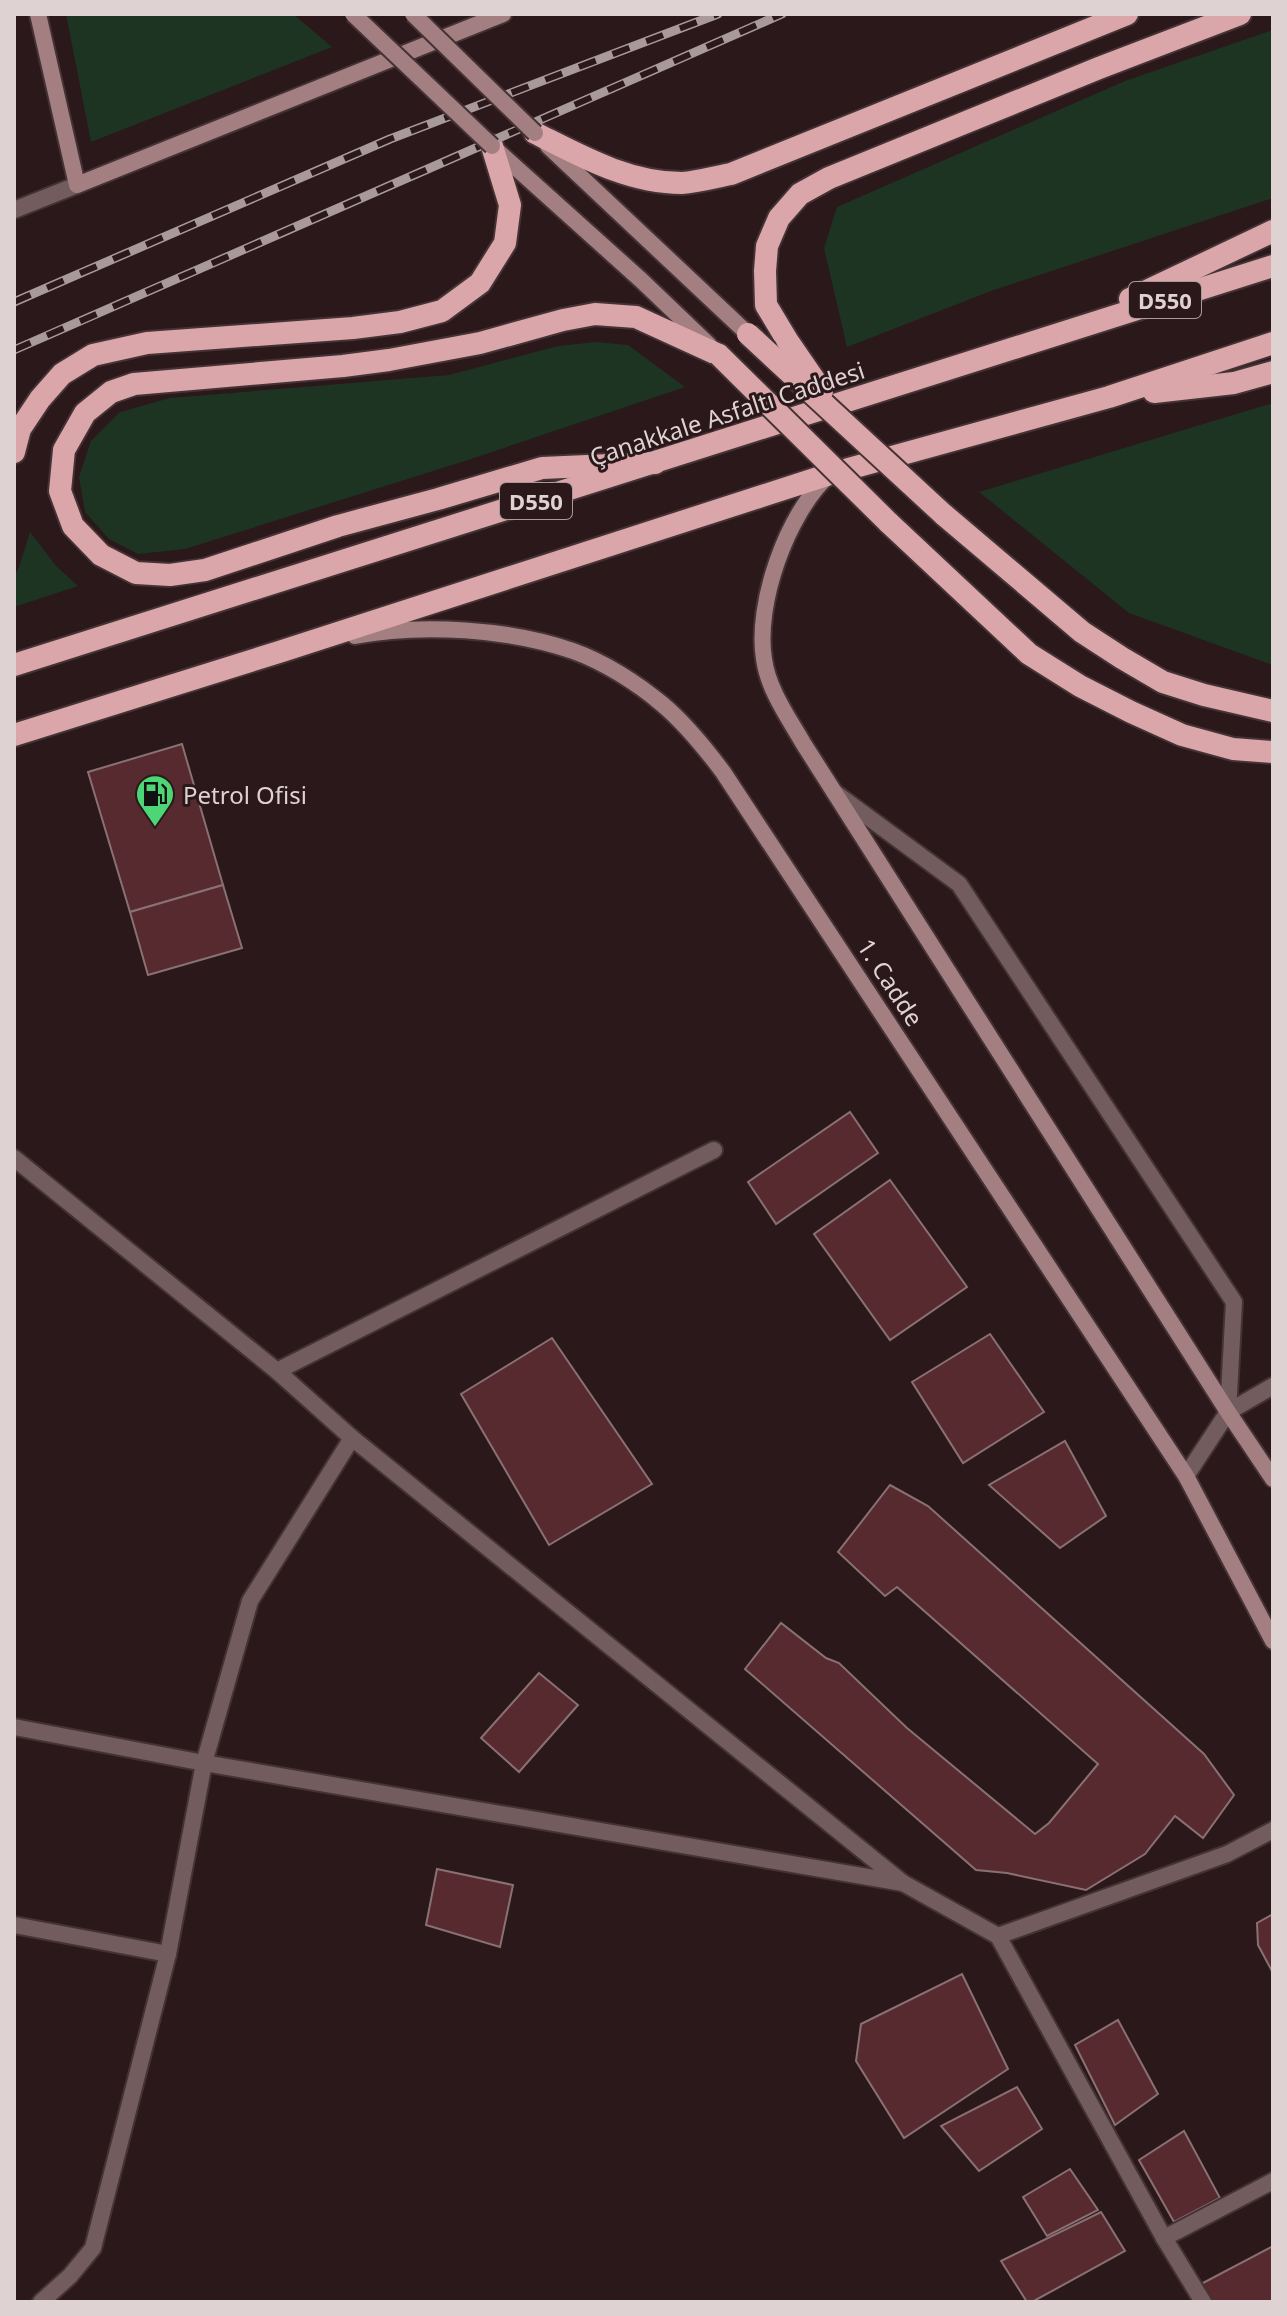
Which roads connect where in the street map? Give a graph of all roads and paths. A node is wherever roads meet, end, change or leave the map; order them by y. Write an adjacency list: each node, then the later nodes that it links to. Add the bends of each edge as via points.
1 (38, 14): 9 (main road)
2 (353, 14): 8 (main road, bridge)
3 (413, 14): 7 (main road, bridge)
4 (503, 14): 9 (main road)
5 (1127, 14): 7 (highway, via 731,174 683,183 636,178)
6 (1240, 14): 19 (highway, bridge, via 843,172 800,194 779,218 767,246 766,305)
7 (535, 133): 13 (main road)
8 (492, 146): 16 (main road); 20 (highway, via 510,205 505,243 480,283 442,311 353,328 147,343 93,355 62,374 40,399 20,429)
9 (77, 185): 10 (street)
10 (14, 210)
11 (1273, 231): 14 (highway)
12 (1273, 266): 14 (highway, Çanakkale Asfaltı Caddesi / D550)
13 (748, 334): 19 (highway, bridge)
14 (1058, 334): 21 (highway, Çanakkale Asfaltı Caddesi / D550)
15 (1273, 343): 18 (highway)
16 (719, 355): 21 (highway, via 636,317 595,314 389,360 134,384 111,392 85,413 64,450 60,491 73,526 101,555 136,573 170,575 205,570 542,468); 27 (highway, bridge, via 1029,654 1080,686 1182,735 1233,749)
17 (1273, 372): 18 (highway, via 1234,383)
18 (1109, 397): 22 (highway)
19 (848, 428): 25 (highway, bridge, via 1082,632 1163,682)
20 (14, 452)
21 (655, 463): 24 (highway, Çanakkale Asfaltı Caddesi / D550)
22 (830, 474): 23 (highway); 28 (main road, via 812,492 787,536 766,601 763,640 776,696)
23 (279, 652): 26 (highway); 35 (main road, 1. Cadde, via 408,629 488,633 572,651 662,704 723,772)
24 (14, 665)
25 (1273, 711)
26 (14, 735)
27 (1273, 752)
28 (834, 792): 33 (main road); 33 (street, via 959,884 1234,1302)
29 (714, 1150): 31 (street)
30 (14, 1158): 31 (street)
31 (277, 1371): 34 (street)
32 (1273, 1386): 33 (street)
33 (1228, 1412): 35 (street); 36 (main road)
34 (352, 1438): 39 (street, via 250,1601); 41 (street)
35 (1186, 1476): 37 (main road, 1. Cadde)
36 (1273, 1479)
37 (1273, 1641)
38 (14, 1727): 39 (street)
39 (204, 1763): 41 (street); 44 (street)
40 (1273, 1830): 43 (street, via 1227,1854)
41 (903, 1883): 43 (street)
42 (14, 1925): 44 (street)
43 (998, 1936): 46 (street)
44 (168, 1954): 47 (street, via 93,2248)
45 (1273, 2181): 46 (street)
46 (1164, 2238): 48 (street)
47 (41, 2302)
48 (1203, 2302)

